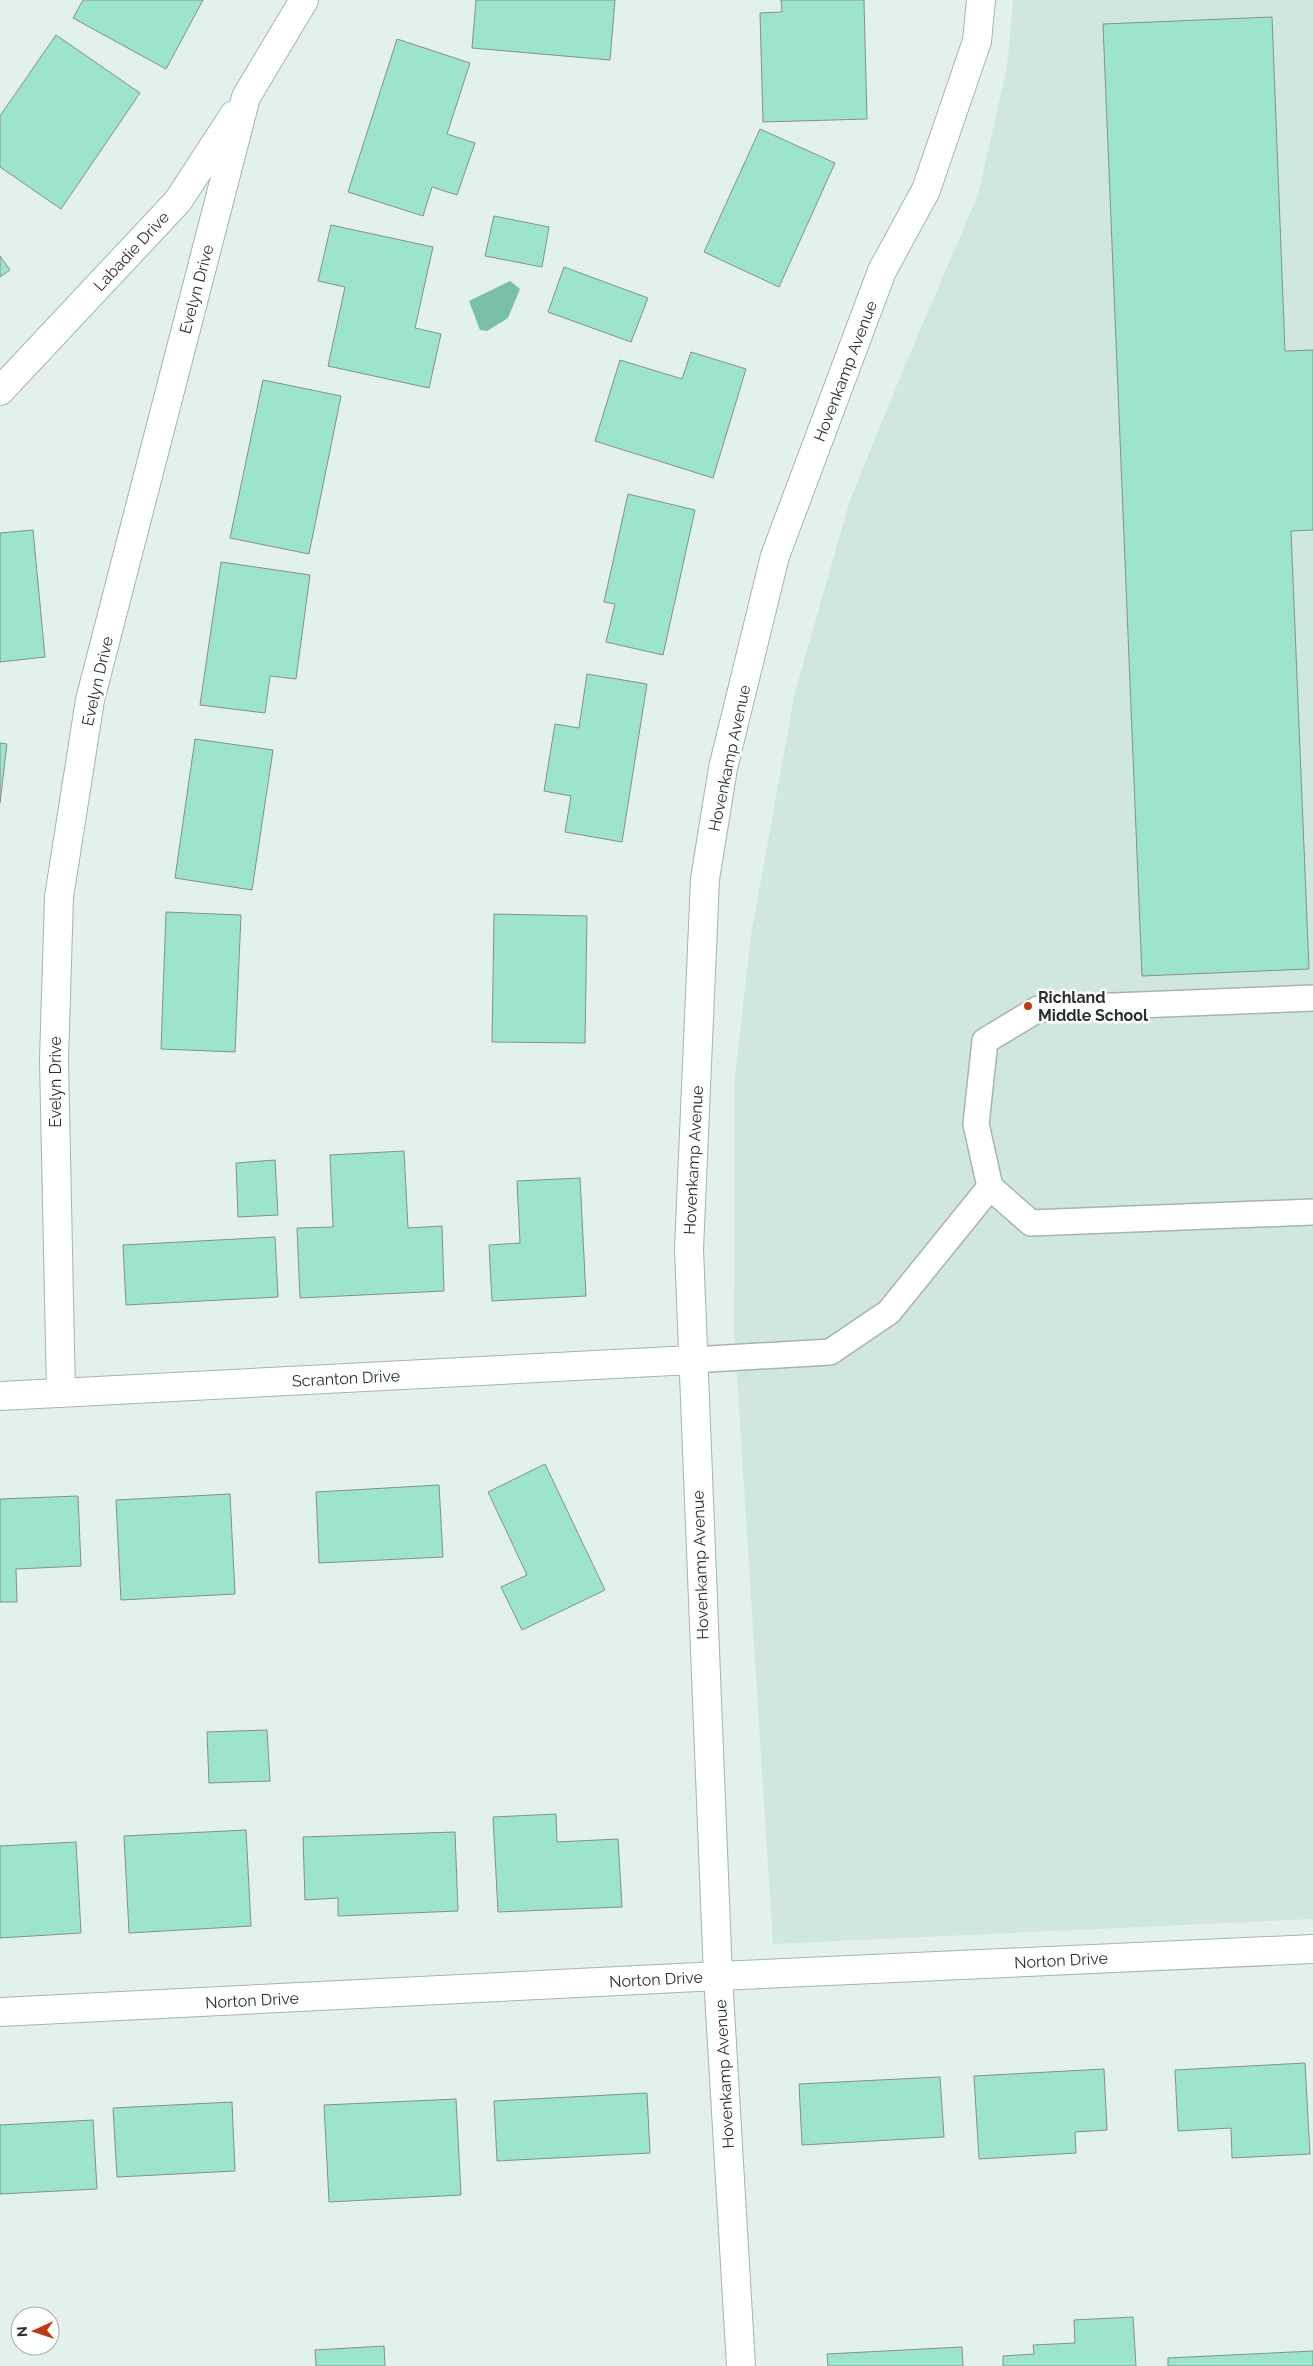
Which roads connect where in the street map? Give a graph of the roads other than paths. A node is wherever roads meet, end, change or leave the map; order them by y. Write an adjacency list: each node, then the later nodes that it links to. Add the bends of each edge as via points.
1 (304, 0): 3 (street, Evelyn Drive)
2 (981, 0): 8 (street, Hovenkamp Avenue, via 977,42 926,190 882,271 775,556 724,768 705,879 689,1249)
3 (246, 97): 4 (street, Labadie Drive, via 178,201); 9 (street, Evelyn Drive, via 90,700 59,897 54,1060)
4 (0, 391)
5 (1313, 998): 6 (lane, via 1038,1009 985,1040 976,1124)
6 (990, 1186): 7 (lane, via 1031,1223); 8 (lane, via 889,1312 830,1352)
7 (1313, 1212)
8 (692, 1360): 9 (street, Scranton Drive); 12 (street, Hovenkamp Avenue)
9 (61, 1393): 10 (street, Scranton Drive)
10 (0, 1396)
11 (1313, 1949): 12 (street, Norton Drive)
12 (718, 1976): 13 (street, Norton Drive); 14 (street, Hovenkamp Avenue)
13 (0, 2012)
14 (741, 2366)

